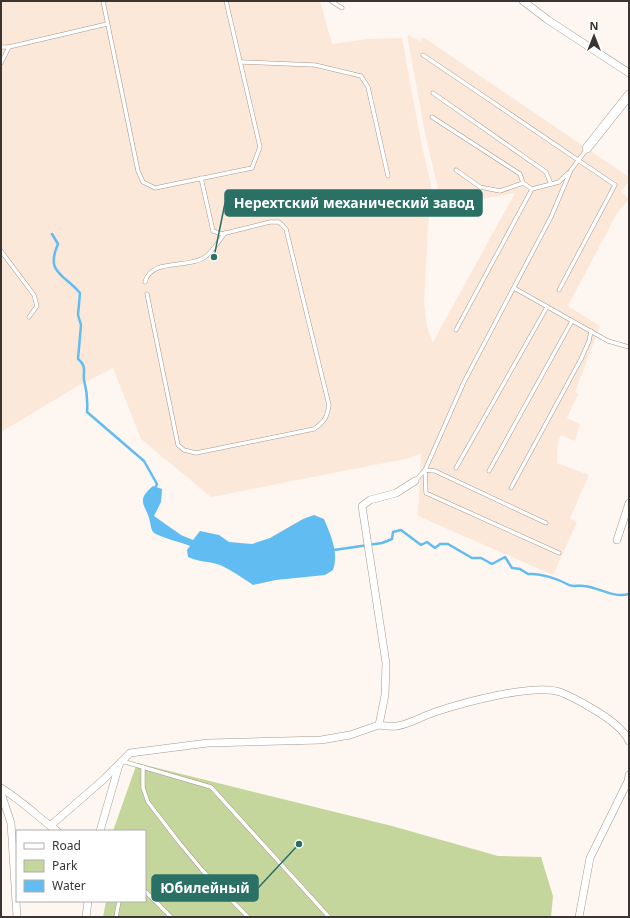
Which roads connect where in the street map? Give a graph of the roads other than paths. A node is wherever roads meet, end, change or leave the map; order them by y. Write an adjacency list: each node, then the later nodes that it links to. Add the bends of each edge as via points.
1 (103, 1): 6 (lane)
2 (226, 1): 10 (lane)
3 (330, 1): 5 (lane)
4 (523, 1): 12 (street)
5 (342, 8)
6 (107, 24): 8 (lane); 21 (lane, via 138,171 143,182 155,188)
7 (1, 47): 8 (lane)
8 (9, 47): 11 (lane)
9 (422, 55): 17 (lane)
10 (241, 62): 20 (lane, via 315,65 361,76 368,88); 21 (lane, via 260,147 257,161 252,168)
11 (1, 63)
12 (629, 73)
13 (433, 93): 23 (lane, via 546,172)
14 (629, 95): 16 (street)
15 (432, 117): 22 (lane, via 520,174)
16 (588, 148): 17 (lane)
17 (577, 162): 19 (lane); 29 (lane, via 615,185)
18 (456, 170): 22 (lane, via 480,187 500,191)
19 (570, 170): 23 (lane, via 559,182); 28 (lane, via 551,217)
20 (388, 176)
21 (201, 178): 25 (lane, via 212,231)
22 (523, 183): 24 (lane)
23 (551, 184): 24 (lane)
24 (532, 189): 34 (lane)
25 (225, 233): 27 (lane, via 204,257 152,270 146,276); 30 (lane, via 270,222 279,222 286,229 329,405 328,416 324,422 314,428 196,453 184,450 178,445)
26 (1, 251): 32 (lane, via 34,295 37,306)
27 (145, 282)
28 (514, 288): 31 (lane); 38 (lane, via 464,382)
29 (559, 290)
30 (147, 294)
31 (547, 307): 33 (lane); 37 (lane)
32 (29, 317)
33 (572, 321): 35 (lane); 39 (lane)
34 (456, 330)
35 (591, 331): 36 (lane, via 608,341); 41 (lane, via 590,341 581,359)
36 (629, 347)
37 (456, 468)
38 (425, 470): 40 (lane); 43 (lane, via 434,471); 45 (lane, via 426,493)
39 (488, 471)
40 (416, 481): 46 (street, via 396,493 370,500 362,506 386,663 385,695)
41 (511, 488)
42 (629, 503): 44 (street)
43 (546, 523)
44 (617, 540)
45 (559, 553)
46 (379, 725): 47 (street, via 398,726 436,712 488,698 542,689 560,692 584,703 620,729); 48 (street, via 350,735 321,740 208,743 163,748 130,753)
47 (629, 741)
48 (121, 761): 49 (lane); 53 (street); 55 (street)
49 (143, 767): 65 (lane, via 145,795 151,805 202,870); 66 (lane, via 211,787)
50 (629, 775): 67 (street, via 590,858)
51 (1, 788): 53 (street, via 15,796 34,815)
52 (1, 793): 56 (street, via 11,823)
53 (50, 826): 54 (street)
54 (56, 830)
55 (100, 830)
56 (16, 890)
57 (146, 892): 64 (lane)
58 (17, 902): 61 (street)
59 (88, 902): 62 (street)
60 (119, 902): 63 (lane)
61 (18, 917)
62 (86, 917)
63 (116, 917)
64 (171, 917)
65 (248, 917)
66 (329, 917)
67 (579, 917)

